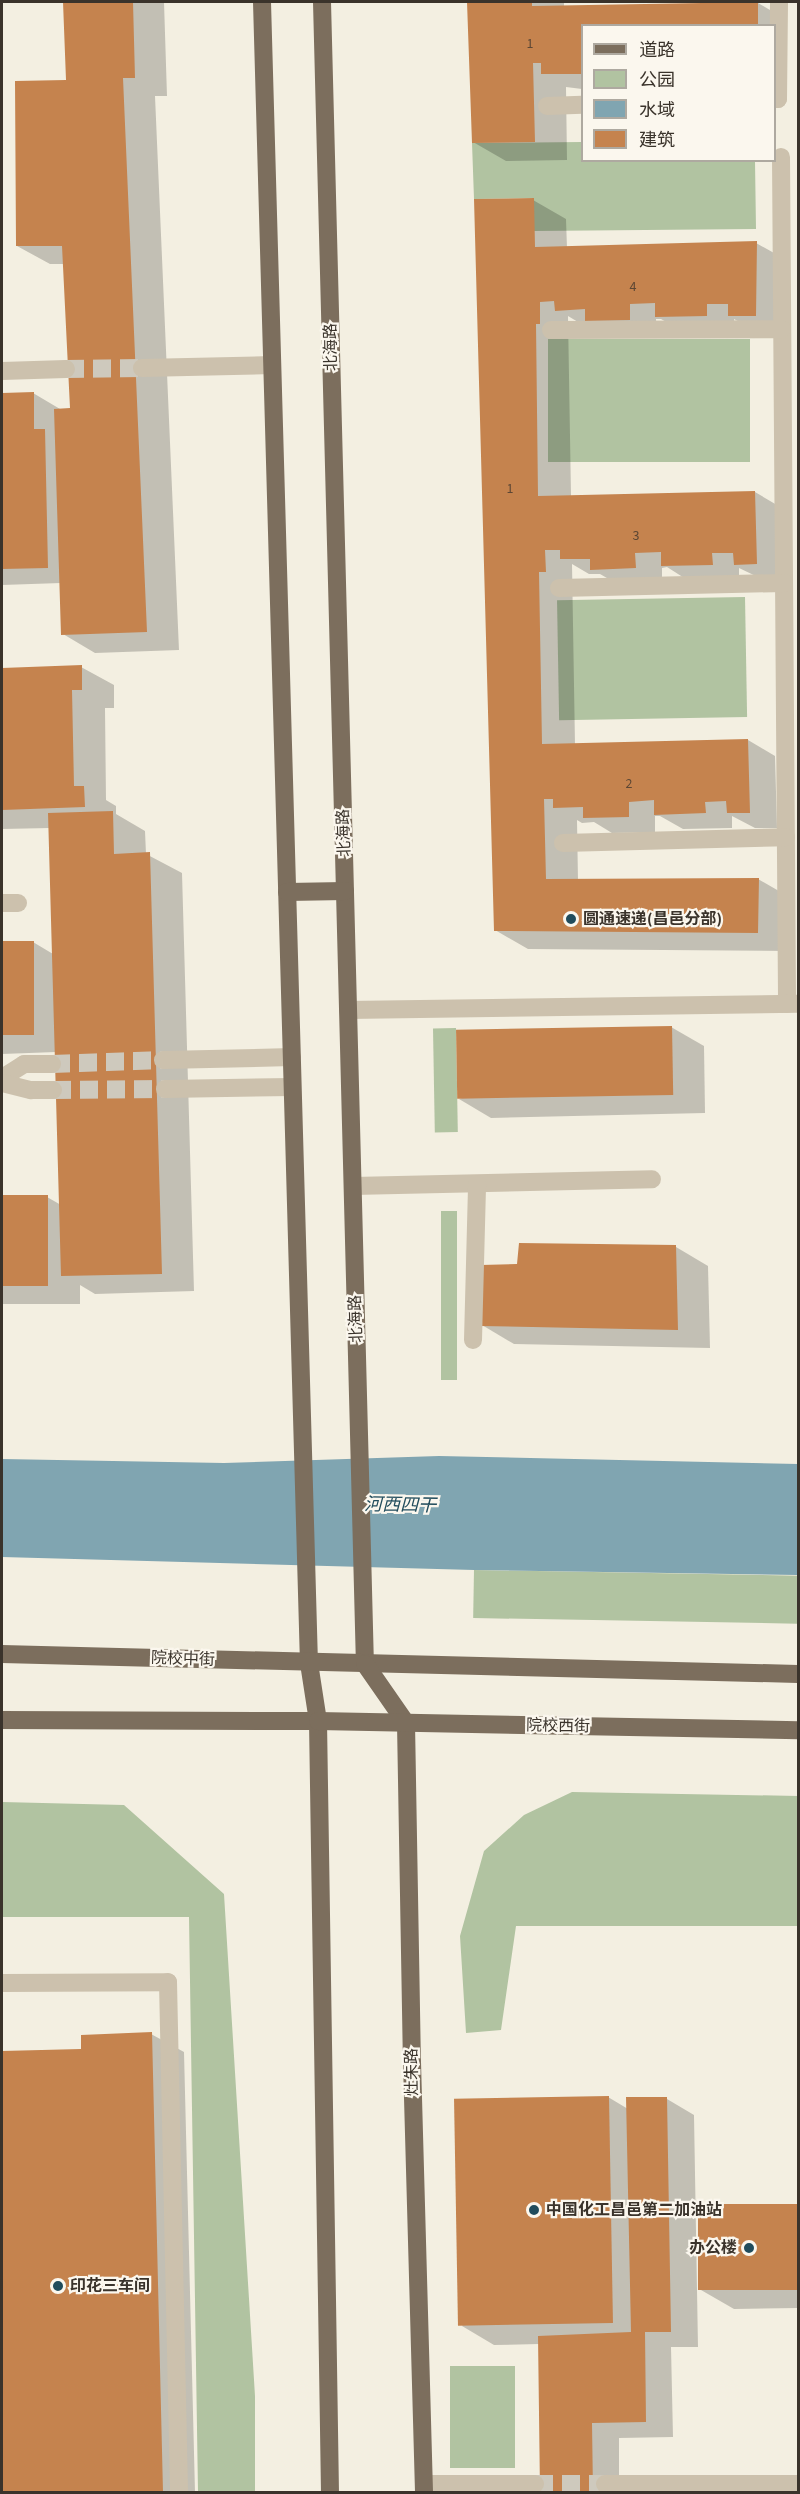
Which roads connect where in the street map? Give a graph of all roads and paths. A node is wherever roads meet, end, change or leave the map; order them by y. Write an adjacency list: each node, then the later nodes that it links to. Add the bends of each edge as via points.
1 (262, 2): 10 (main road)
2 (322, 2): 18 (main road, 北海路)
3 (779, 2): 4 (street)
4 (776, 99)
5 (581, 105): 6 (street)
6 (547, 106)
7 (781, 157): 8 (street)
8 (782, 329): 9 (street); 14 (street)
9 (551, 330)
10 (272, 365): 11 (street); 19 (main road)
11 (142, 368)
12 (66, 369): 13 (street)
13 (2, 371)
14 (784, 583): 15 (street); 16 (street)
15 (559, 588)
16 (786, 837): 17 (street); 20 (street)
17 (563, 843)
18 (345, 891): 19 (main road); 21 (main road, 北海路)
19 (287, 892): 22 (main road)
20 (793, 1004): 21 (street)
21 (348, 1010): 32 (main road, 北海路)
22 (292, 1057): 23 (street); 27 (main road)
23 (163, 1060)
24 (52, 1064): 25 (street, via 24,1064)
25 (2, 1078)
26 (2, 1083): 29 (street)
27 (292, 1087): 28 (street); 35 (main road)
28 (165, 1089)
29 (53, 1090)
30 (652, 1179): 31 (street)
31 (477, 1184): 32 (street); 33 (street)
32 (352, 1186): 36 (main road, 北海路)
33 (473, 1340)
34 (2, 1654): 35 (main road, 院校中街)
35 (309, 1663): 36 (main road, 院校中街); 39 (main road)
36 (365, 1664): 37 (main road); 40 (main road)
37 (798, 1674)
38 (2, 1720): 39 (main road)
39 (318, 1721): 40 (main road, 院校西街); 48 (main road)
40 (406, 1723): 41 (main road, 院校西街); 46 (main road, 灶朱路)
41 (798, 1730)
42 (2, 1983): 47 (street, via 168,1982)
43 (535, 2484): 46 (street)
44 (605, 2484): 45 (street)
45 (798, 2484)
46 (424, 2488)
47 (179, 2493)
48 (330, 2493)

